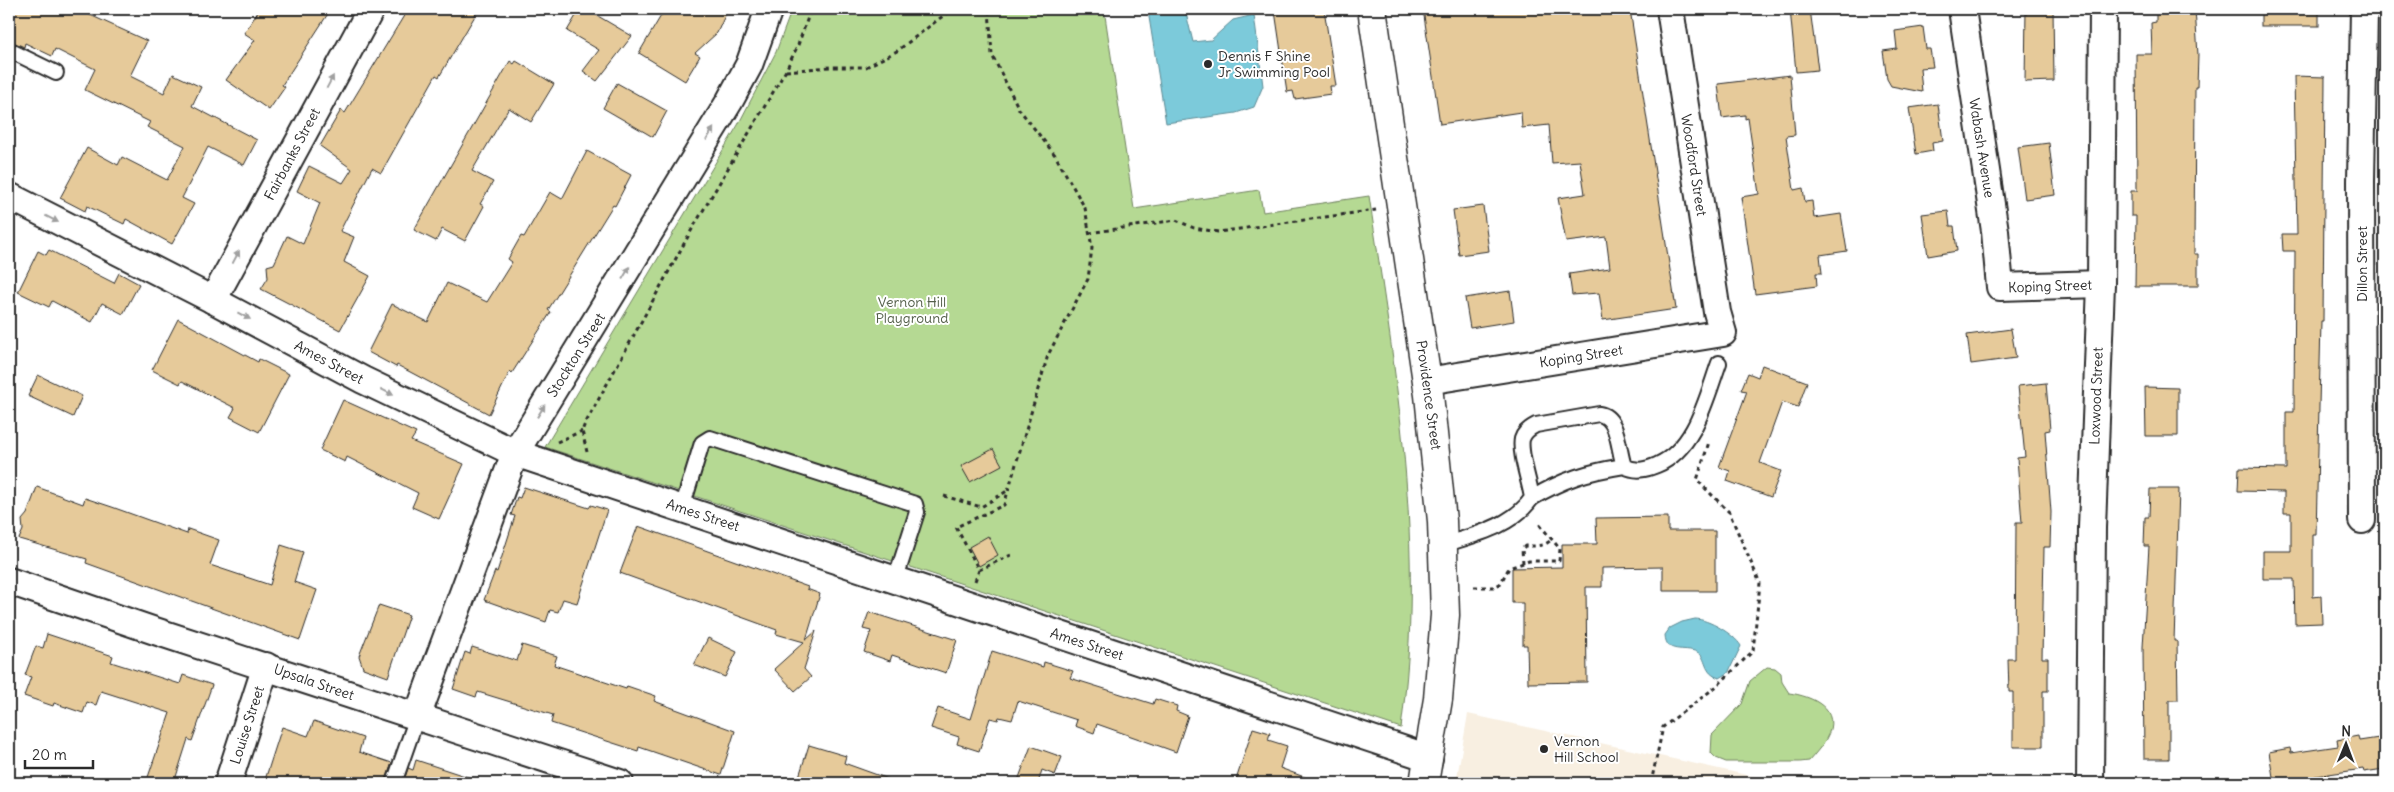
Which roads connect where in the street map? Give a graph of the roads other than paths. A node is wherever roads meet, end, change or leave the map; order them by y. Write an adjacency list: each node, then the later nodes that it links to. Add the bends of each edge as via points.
1 (371, 9): 13 (street, Fairbanks Street, one-way to 1)
2 (769, 9): 17 (street, Stockton Street, one-way to 2, via 729,102 749,65)
3 (1372, 9): 16 (main road, Providence Street)
4 (1670, 9): 14 (street, Woodford Street)
5 (1962, 9): 12 (street, Wabash Avenue, via 1995,231)
6 (2103, 9): 11 (street, Loxwood Street)
7 (2364, 9): 21 (street, Dillon Street)
8 (9, 50): 9 (lane)
9 (56, 73)
10 (9, 196): 13 (street, Ames Street, one-way to 13)
11 (2100, 284): 12 (street, Koping Street); 31 (street, Loxwood Street, via 2092,528)
12 (2000, 287)
13 (214, 300): 17 (street, Ames Street, one-way to 17, via 362,380)
14 (1719, 320): 16 (street, Koping Street, via 1723,333)
15 (1720, 364): 18 (lane, via 1686,443 1670,460 1644,470)
16 (1427, 381): 22 (main road, Providence Street)
17 (515, 453): 20 (street, Ames Street); 26 (street, Stockton Street)
18 (1624, 466): 19 (lane, via 1580,474); 19 (lane, via 1612,421 1606,415 1536,425 1528,429 1522,438)
19 (1532, 498): 22 (lane, via 1525,509 1497,527)
20 (682, 508): 24 (street, Ames Street); 24 (lane, via 702,443 710,438 915,504 917,512)
21 (2362, 520)
22 (1443, 545): 27 (main road, Providence Street, via 1445,615 1438,699)
23 (9, 580): 25 (street, Upsala Street)
24 (895, 581): 27 (street, Ames Street)
25 (266, 666): 26 (street, Upsala Street); 28 (street, Louise Street)
26 (417, 717): 29 (lane); 30 (street, Upsala Street)
27 (1427, 771)
28 (228, 783)
29 (394, 783)
30 (620, 783)
31 (2090, 783)

